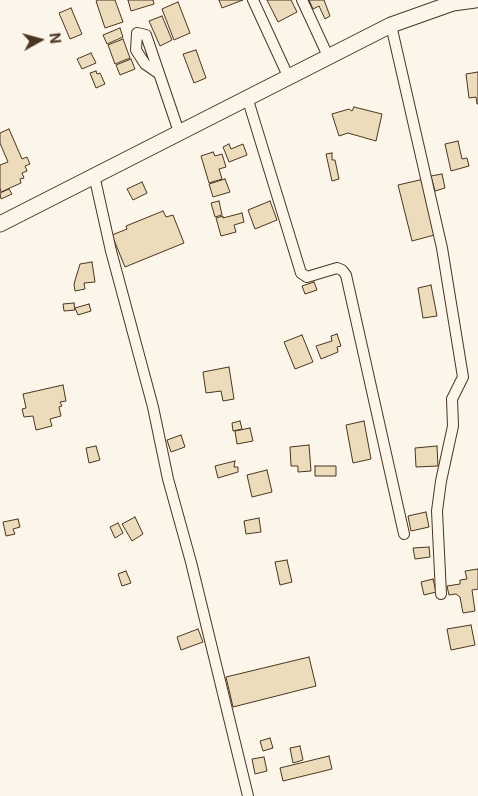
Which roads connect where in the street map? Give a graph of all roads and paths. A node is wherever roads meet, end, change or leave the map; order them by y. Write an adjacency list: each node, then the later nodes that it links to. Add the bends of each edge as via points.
1 (253, 0): 7 (street)
2 (302, 0): 5 (street)
3 (475, 0): 4 (main road, via 453,3)
4 (391, 24): 5 (main road); 13 (street, via 442,248 463,377 452,399 453,426 437,511)
5 (328, 56): 7 (main road)
6 (158, 73): 9 (street)
7 (288, 76): 8 (main road)
8 (247, 97): 9 (main road); 12 (street, via 301,273 307,277 337,268 346,275)
9 (179, 132): 10 (main road)
10 (94, 175): 11 (main road); 14 (street)
11 (0, 224)
12 (404, 534)
13 (441, 594)
14 (248, 796)

